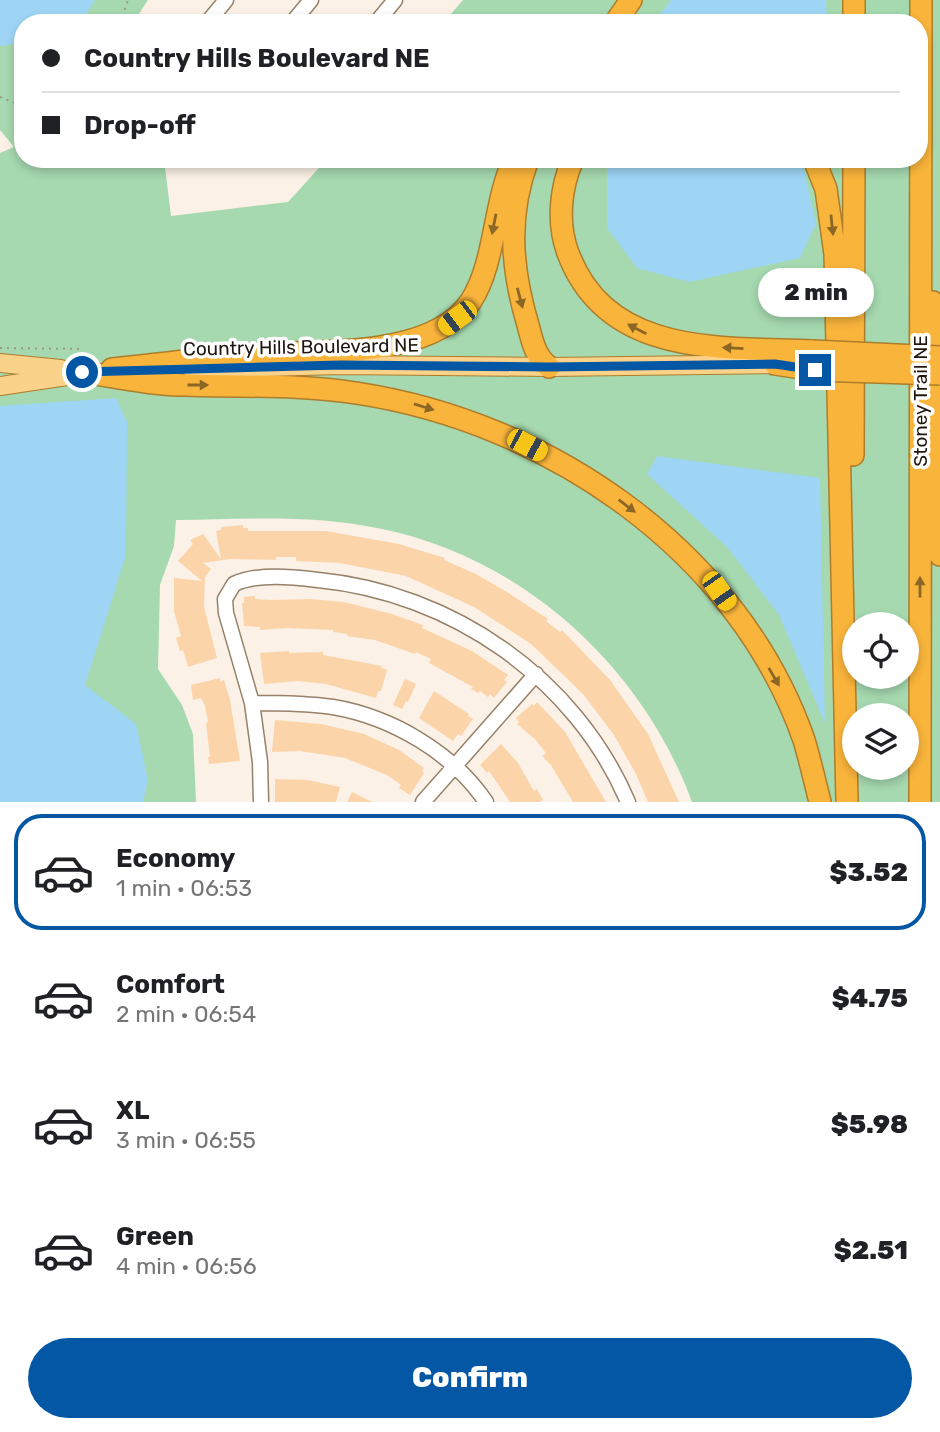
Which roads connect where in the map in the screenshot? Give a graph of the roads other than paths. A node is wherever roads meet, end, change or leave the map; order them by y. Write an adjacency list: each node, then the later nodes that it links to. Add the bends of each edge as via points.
1 (226, 0): 4 (street)
2 (311, 0): 5 (street)
3 (395, 0): 6 (street)
4 (215, 14)
5 (299, 14)
6 (383, 14)
7 (511, 168): 19 (highway, one-way to 19, via 476,292 457,318 432,334 376,348 242,355)
8 (525, 168): 18 (highway, one-way to 18, via 515,204 513,259 535,348)
9 (570, 168): 15 (highway, one-way to 9, via 672,341 649,335 609,312 583,283 563,239 561,211)
10 (818, 168): 31 (highway, one-way to 31, via 826,189 835,254)
11 (854, 168): 32 (highway)
12 (919, 168): 33 (highway, Stoney Trail NE, one-way to 12)
13 (921, 168): 22 (highway, via 935,335 935,515)
14 (940, 357): 15 (highway, bridge)
15 (814, 361): 17 (highway); 20 (highway, bridge)
16 (0, 363): 19 (main road, Country Hills Boulevard NE)
17 (775, 364): 18 (main road, Country Hills Boulevard NE)
18 (549, 367): 19 (main road, Country Hills Boulevard NE, via 341,365)
19 (82, 372): 21 (main road, Country Hills Boulevard NE); 30 (highway, one-way to 30, via 185,385 354,393 410,403 482,426 579,473 676,547 719,591 782,690 804,740)
20 (940, 374)
21 (0, 386)
22 (940, 555)
23 (537, 674): 24 (street, via 467,626 401,597 334,581 253,578 234,584 225,599); 25 (street); 29 (street, via 582,724)
24 (252, 703): 25 (street, via 307,704 362,714 416,738); 26 (street)
25 (455, 766): 27 (street); 28 (street)
26 (261, 802)
27 (423, 802)
28 (486, 802)
29 (628, 802)
30 (820, 802)
31 (847, 802)
32 (853, 802)
33 (920, 802)

